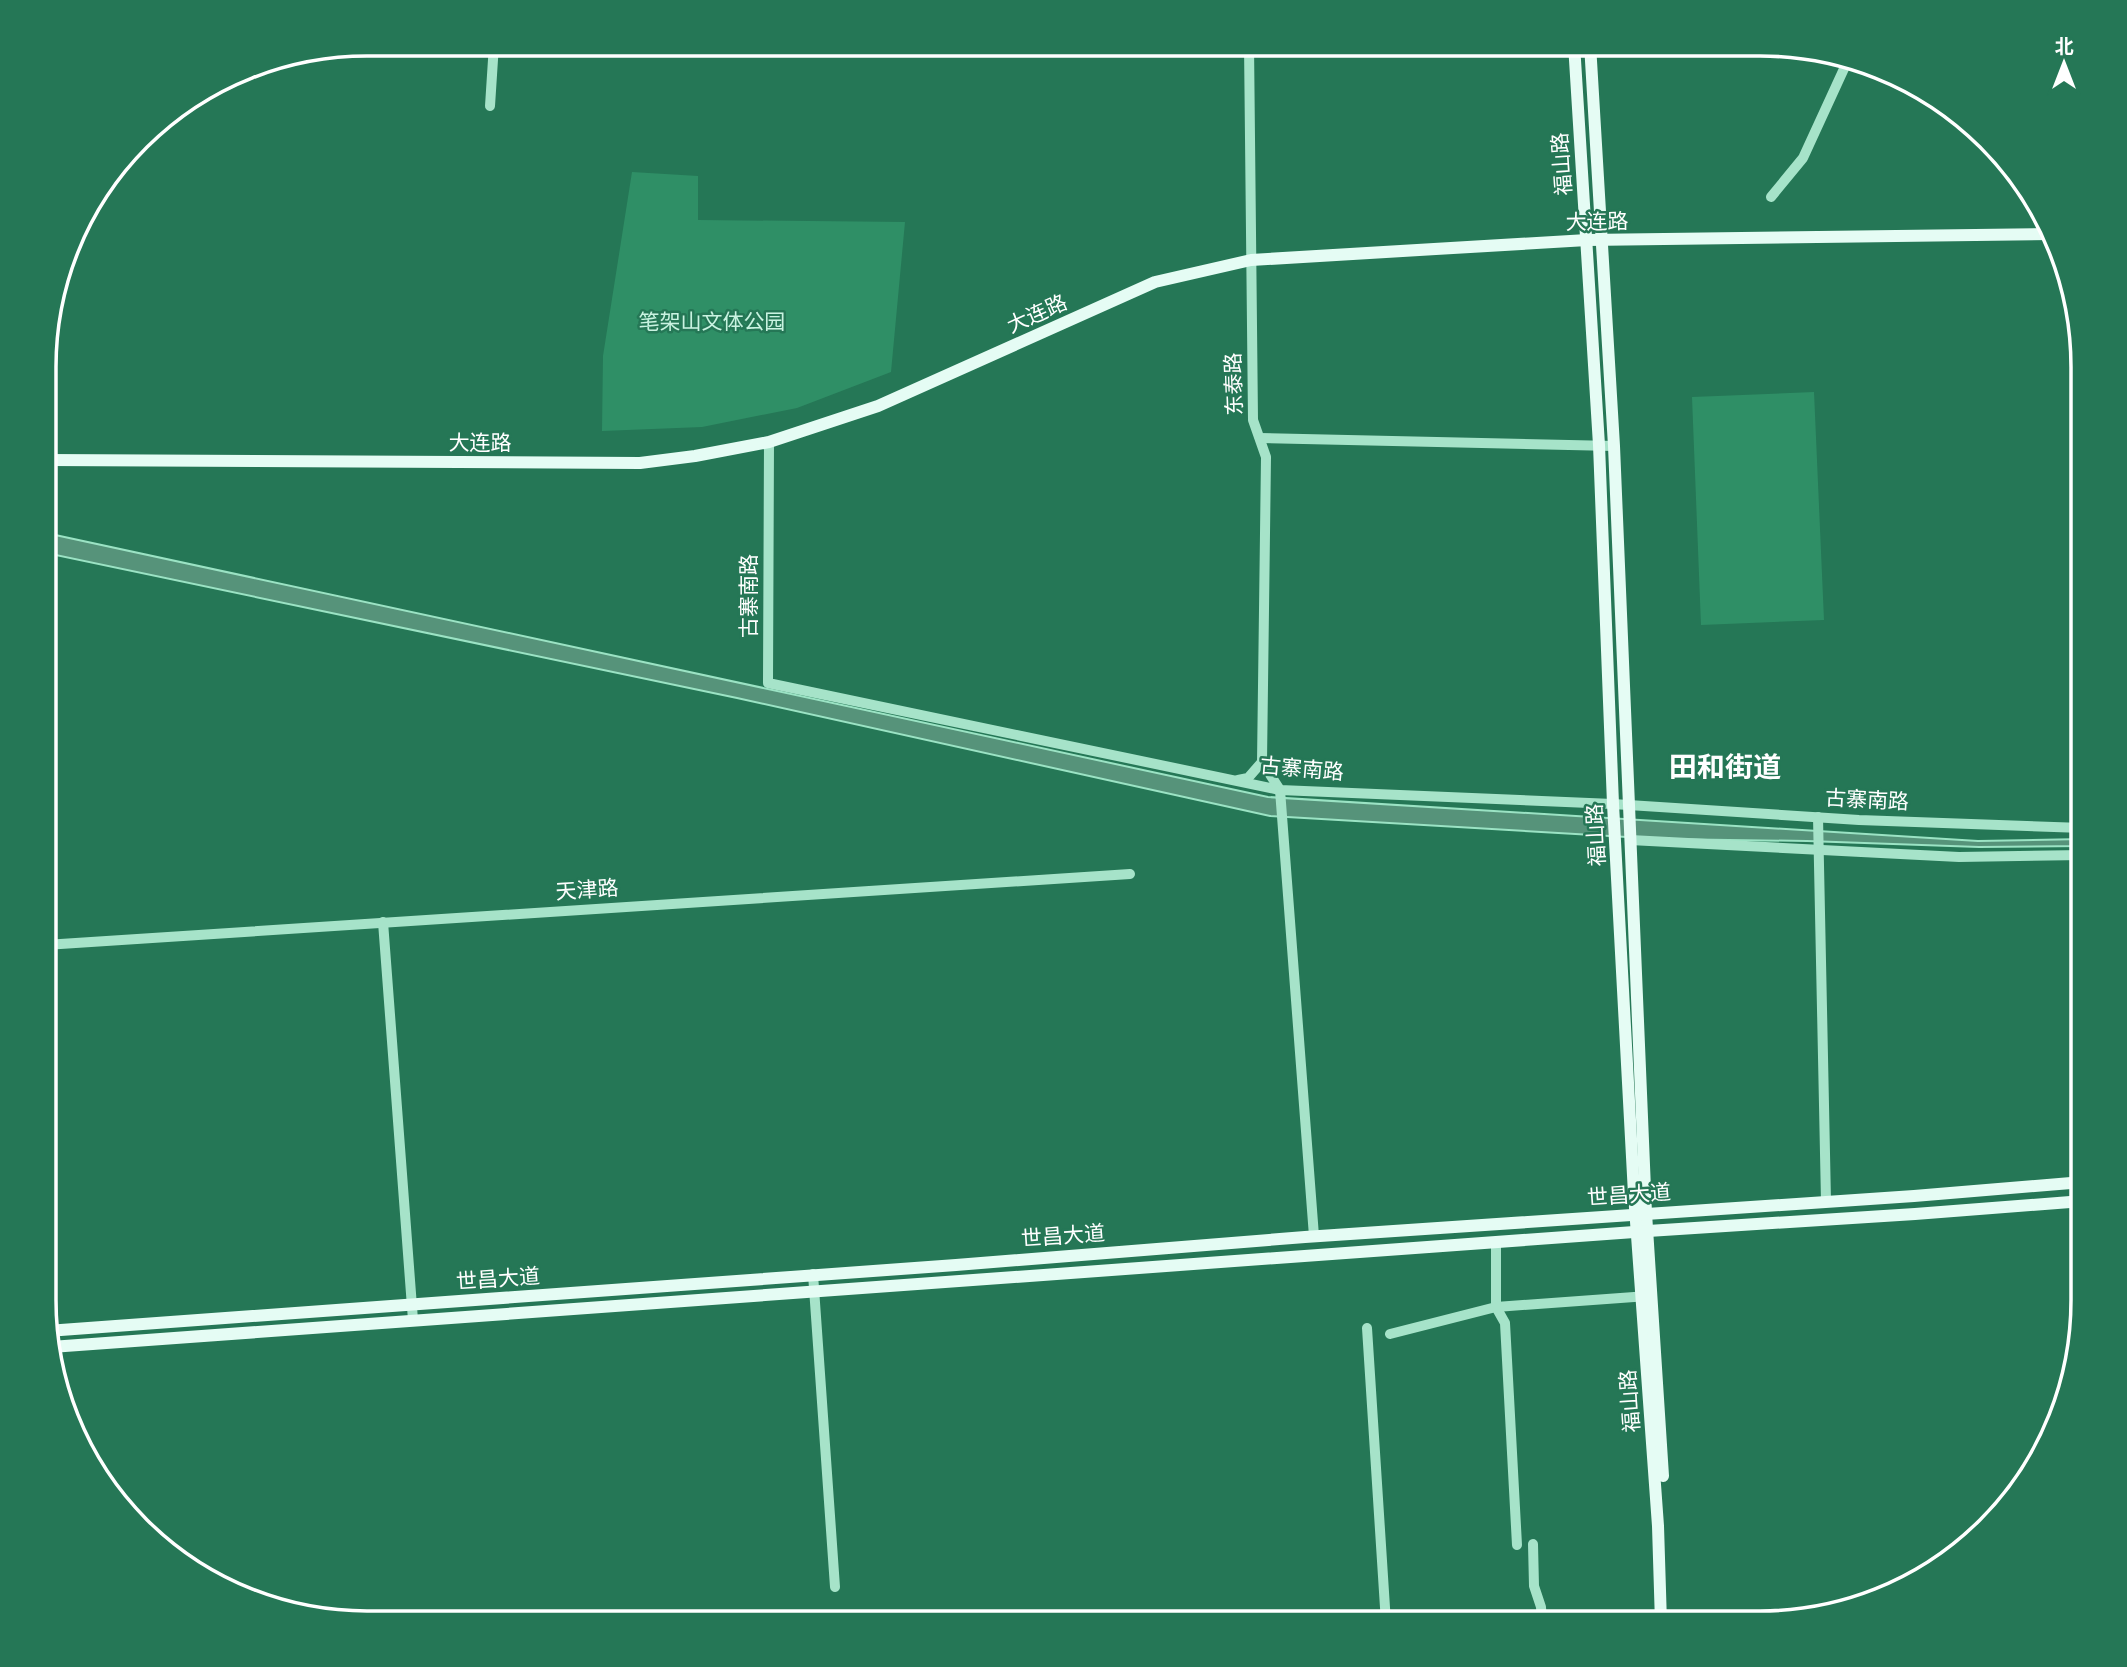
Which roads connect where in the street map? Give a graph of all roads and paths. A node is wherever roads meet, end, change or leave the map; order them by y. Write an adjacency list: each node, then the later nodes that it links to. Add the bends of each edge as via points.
1 (493, 56): 6 (street)
2 (1249, 56): 11 (street, 东泰路)
3 (1575, 56): 9 (main road, 福山路)
4 (1591, 56): 10 (main road, 福山路)
5 (1844, 68): 7 (street, via 1803,158)
6 (490, 106)
7 (1771, 197)
8 (2041, 234): 10 (main road, 大连路)
9 (1587, 240): 10 (main road, 大连路); 11 (main road, 大连路); 14 (main road, 福山路)
10 (1603, 240): 15 (main road, 福山路)
11 (1251, 260): 12 (street, 东泰路, via 1253,420); 13 (main road, 大连路, via 1155,282 878,406)
12 (1260, 438): 14 (street); 17 (street, 东泰路, via 1266,457)
13 (769, 442): 16 (main road, 大连路, via 640,463); 18 (street, 古寨南路, via 768,683)
14 (1599, 445): 15 (street); 20 (main road, 福山路)
15 (1615, 446): 21 (main road, 福山路)
16 (56, 460)
17 (1262, 762): 18 (street, via 1248,778); 19 (street)
18 (1235, 781): 19 (street, 古寨南路)
19 (1280, 793): 20 (street, 古寨南路); 35 (street)
20 (1613, 808): 21 (street, 古寨南路); 33 (main road, 福山路)
21 (1630, 809): 22 (street, 古寨南路); 24 (main road, 福山路)
22 (1818, 821): 23 (street, 古寨南路); 25 (street)
23 (2071, 828)
24 (1630, 841): 25 (street); 33 (main road, 福山路)
25 (1818, 846): 26 (street, via 1959,857); 31 (street)
26 (2071, 855)
27 (1130, 874): 28 (street, 天津路)
28 (383, 922): 29 (street, 天津路); 40 (street)
29 (56, 944)
30 (2071, 1183): 31 (main road, 世昌大道)
31 (1826, 1201): 33 (main road, 世昌大道)
32 (2071, 1201): 34 (main road, 世昌大道)
33 (1641, 1213): 34 (main road); 35 (main road, 世昌大道)
34 (1642, 1231): 36 (main road, 世昌大道); 39 (main road)
35 (1314, 1236): 37 (main road, 世昌大道)
36 (1496, 1243): 38 (main road, 世昌大道); 41 (street)
37 (813, 1274): 38 (street); 40 (main road, 世昌大道)
38 (814, 1292): 42 (main road, 世昌大道); 49 (street)
39 (1646, 1296): 41 (street); 52 (main road, 福山路); 53 (main road, via 1666,1523)
40 (413, 1305): 42 (street); 44 (main road, 世昌大道)
41 (1496, 1307): 45 (street); 48 (street, via 1505,1323)
42 (413, 1320): 46 (main road, 世昌大道)
43 (1367, 1328): 50 (street)
44 (58, 1330)
45 (1390, 1334)
46 (60, 1345)
47 (1533, 1544): 51 (street, via 1534,1586)
48 (1517, 1545)
49 (835, 1587)
50 (1385, 1611)
51 (1541, 1611)
52 (1661, 1611)
53 (1669, 1611)

